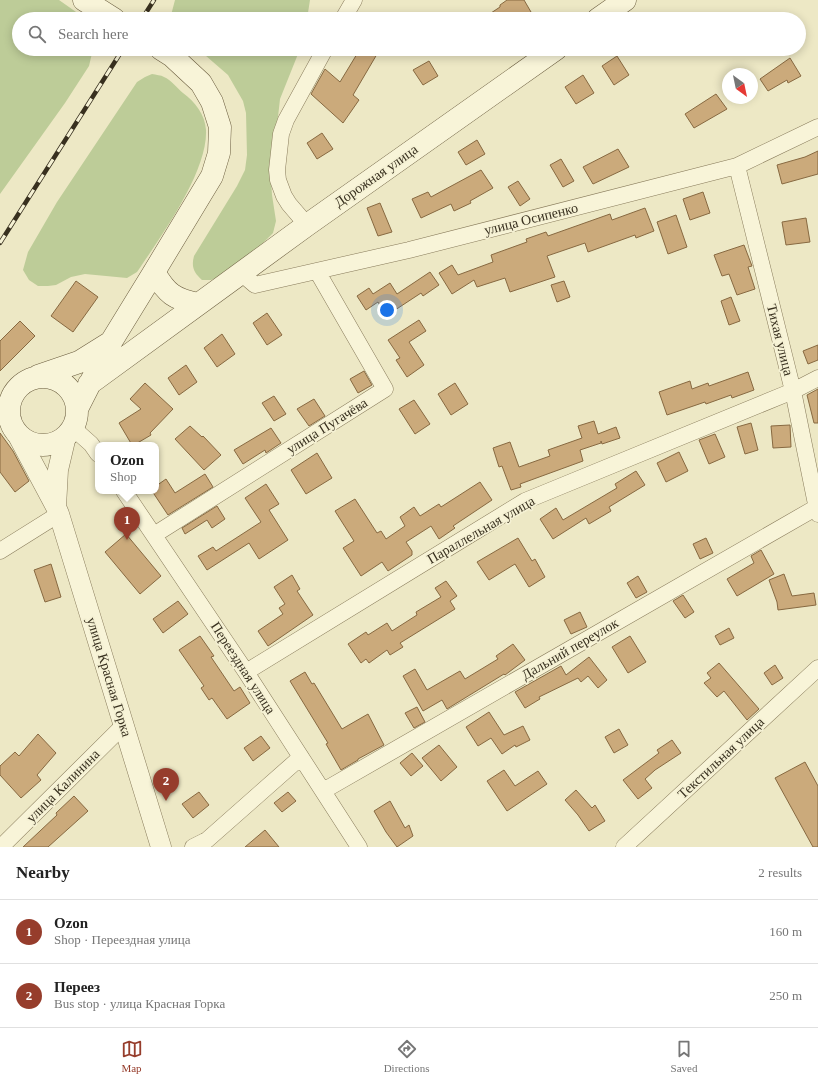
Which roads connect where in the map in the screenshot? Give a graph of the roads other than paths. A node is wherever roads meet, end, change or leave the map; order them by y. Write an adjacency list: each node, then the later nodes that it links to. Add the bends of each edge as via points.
1 (84, 0): 4 (main road)
2 (354, 0): 5 (street)
3 (625, 0): 6 (main road)
4 (103, 12)
5 (347, 12)
6 (608, 12)
7 (172, 56): 14 (main road, via 201,82 212,102 220,127 219,153 212,176)
8 (321, 56): 12 (street, via 286,120 281,134 277,170 284,196)
9 (546, 56): 12 (main road, Дорожная улица)
10 (818, 127): 11 (street, улица Осипенко)
11 (737, 166): 13 (street, улица Осипенко); 21 (street, Тихая улица)
12 (307, 225): 15 (main road, Дорожная улица)
13 (317, 271): 15 (street, улица Осипенко, via 255,285); 29 (street, улица Пугачёва, via 385,389)
14 (154, 272): 16 (main road, via 162,286 176,298); 17 (main road)
15 (241, 273): 16 (main road, Дорожная улица)
16 (198, 304): 20 (main road, Дорожная улица)
17 (111, 342): 18 (main road, via 79,362); 20 (main road)
18 (37, 377): 22 (main road, via 49,376 60,380 75,396); 23 (main road, via 21,384 11,399 10,422)
19 (818, 378): 21 (street, Параллельная улица)
20 (89, 384): 22 (main road)
21 (793, 390): 27 (street, Тихая улица); 32 (street, Параллельная улица, via 525,501)
22 (78, 407): 24 (main road, via 77,419)
23 (16, 432): 24 (main road, via 36,445 58,442); 28 (street)
24 (70, 432): 25 (street, via 91,444); 28 (street, via 58,470)
25 (95, 450)
26 (126, 494): 29 (street, Переездная улица)
27 (817, 510): 35 (street, Дальний переулок)
28 (58, 511): 30 (street); 33 (street, улица Красная Горка)
29 (154, 535): 32 (street, Переездная улица)
30 (0, 551)
31 (818, 668): 40 (street, Текстильная улица)
32 (246, 672): 34 (street, Переездная улица)
33 (124, 726): 36 (street, улица Калинина); 37 (street, улица Красная Горка)
34 (301, 757): 35 (street, Переездная улица); 38 (street, via 207,840)
35 (323, 791): 39 (street, Переездная улица)
36 (1, 847)
37 (162, 847)
38 (193, 847)
39 (359, 847)
40 (624, 847)

